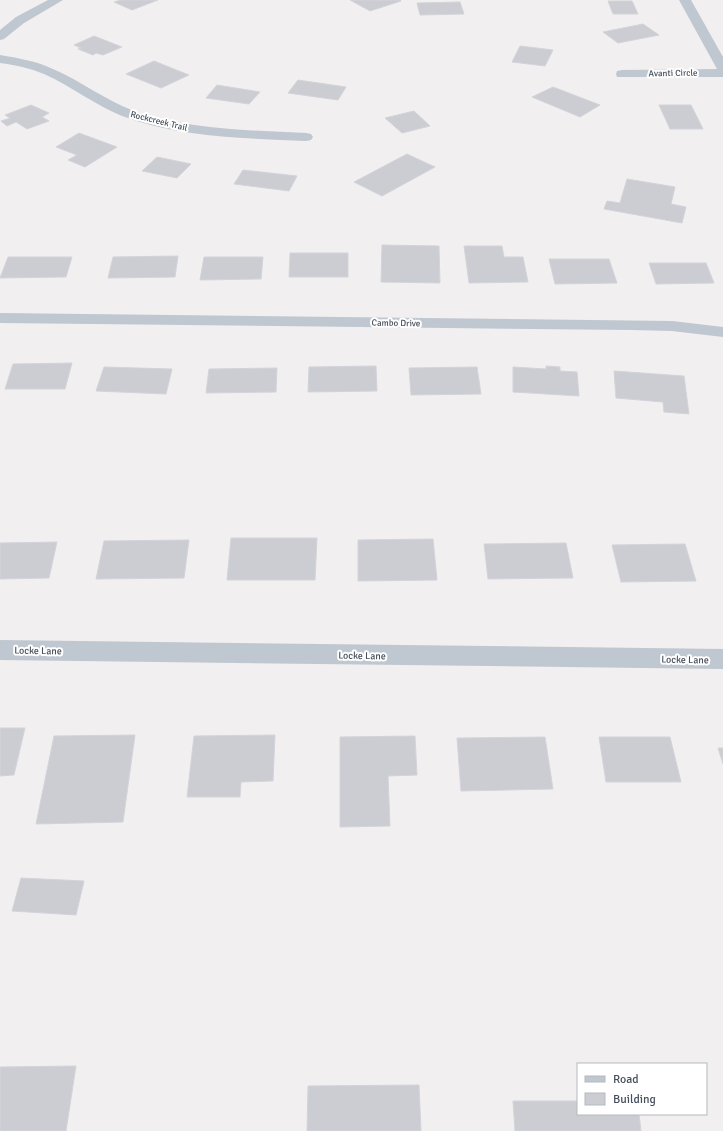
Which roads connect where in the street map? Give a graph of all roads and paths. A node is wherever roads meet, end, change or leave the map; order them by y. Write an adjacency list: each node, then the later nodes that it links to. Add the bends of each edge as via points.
1 (57, 0): 3 (street, via 20,20)
2 (685, 0): 5 (street)
3 (0, 36)
4 (0, 58): 8 (street, Rockcreek Trail, via 49,72 115,108 145,120 205,131)
5 (723, 68)
6 (723, 73): 7 (street, Avanti Circle)
7 (622, 74)
8 (306, 137)
9 (0, 318): 10 (street, Cambo Drive, via 632,325 672,326)
10 (723, 332)
11 (0, 650): 12 (street, Locke Lane)
12 (723, 660)

